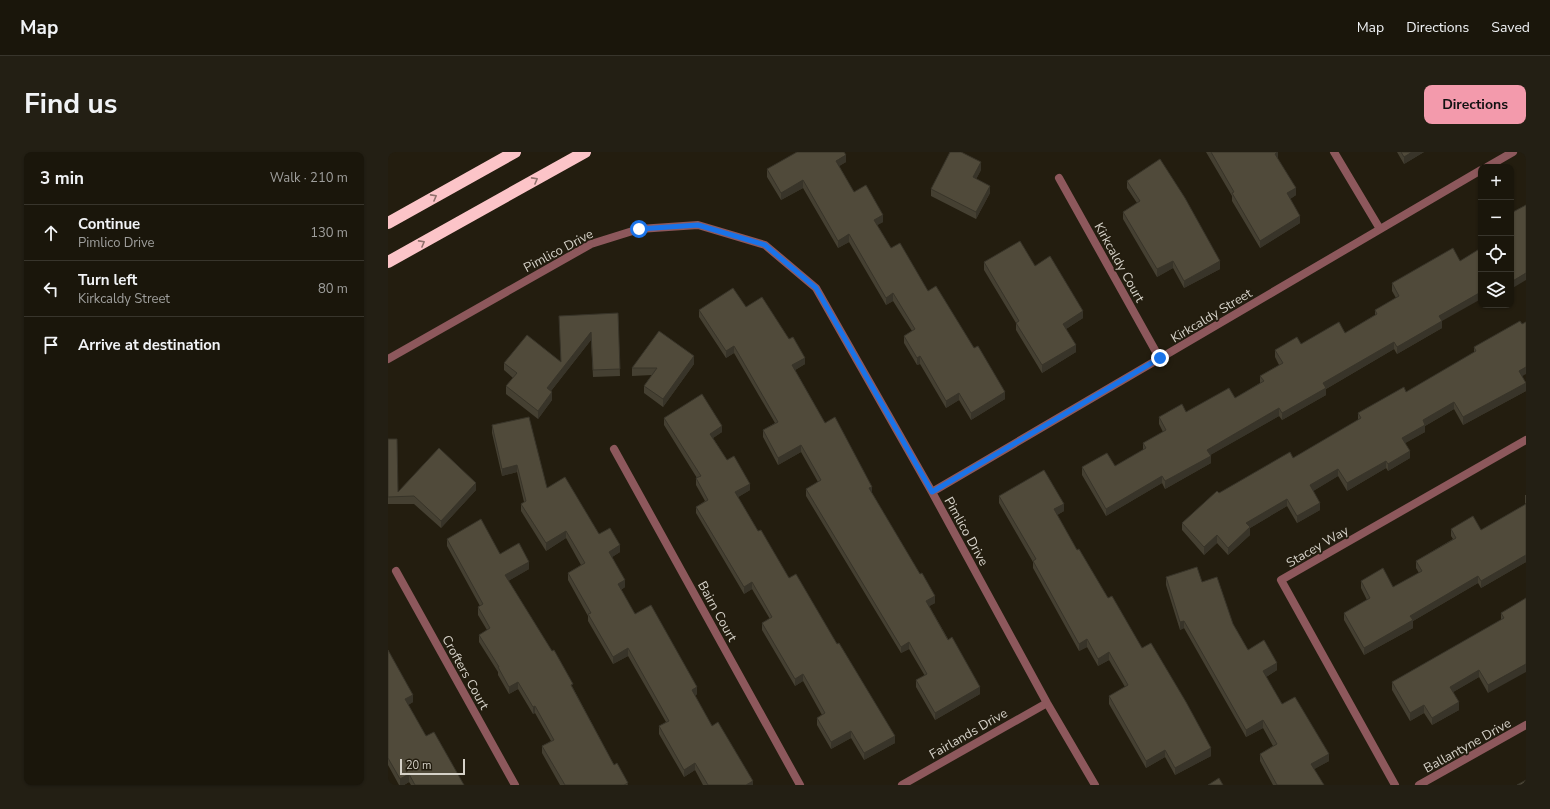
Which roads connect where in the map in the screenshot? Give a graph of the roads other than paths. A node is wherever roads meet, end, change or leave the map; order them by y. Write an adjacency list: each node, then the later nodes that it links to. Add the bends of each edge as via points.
1 (515, 152): 8 (highway, one-way to 1)
2 (585, 152): 10 (highway, one-way to 2)
3 (1334, 152): 9 (street)
4 (1513, 152): 5 (street)
5 (1492, 164)
6 (1478, 172): 9 (street, Kirkcaldy Street)
7 (1059, 178): 12 (street, Kirkcaldy Court)
8 (388, 223)
9 (1380, 229): 12 (street, Kirkcaldy Street)
10 (388, 262)
11 (388, 358): 15 (street, Pimlico Drive, via 591,244 639,229 698,225 765,245 816,288)
12 (1160, 358): 15 (street, Kirkcaldy Street)
13 (1526, 440): 23 (street, Stacey Way, via 1281,580)
14 (614, 450): 20 (street, Bairn Court)
15 (932, 492): 17 (street, Pimlico Drive)
16 (396, 571): 19 (street, Crofters Court)
17 (1047, 703): 21 (street, Fairlands Drive); 22 (street, Pimlico Drive)
18 (1526, 725): 24 (street, Ballantyne Drive)
19 (515, 785)
20 (800, 785)
21 (902, 785)
22 (1095, 785)
23 (1395, 785)
24 (1419, 785)

